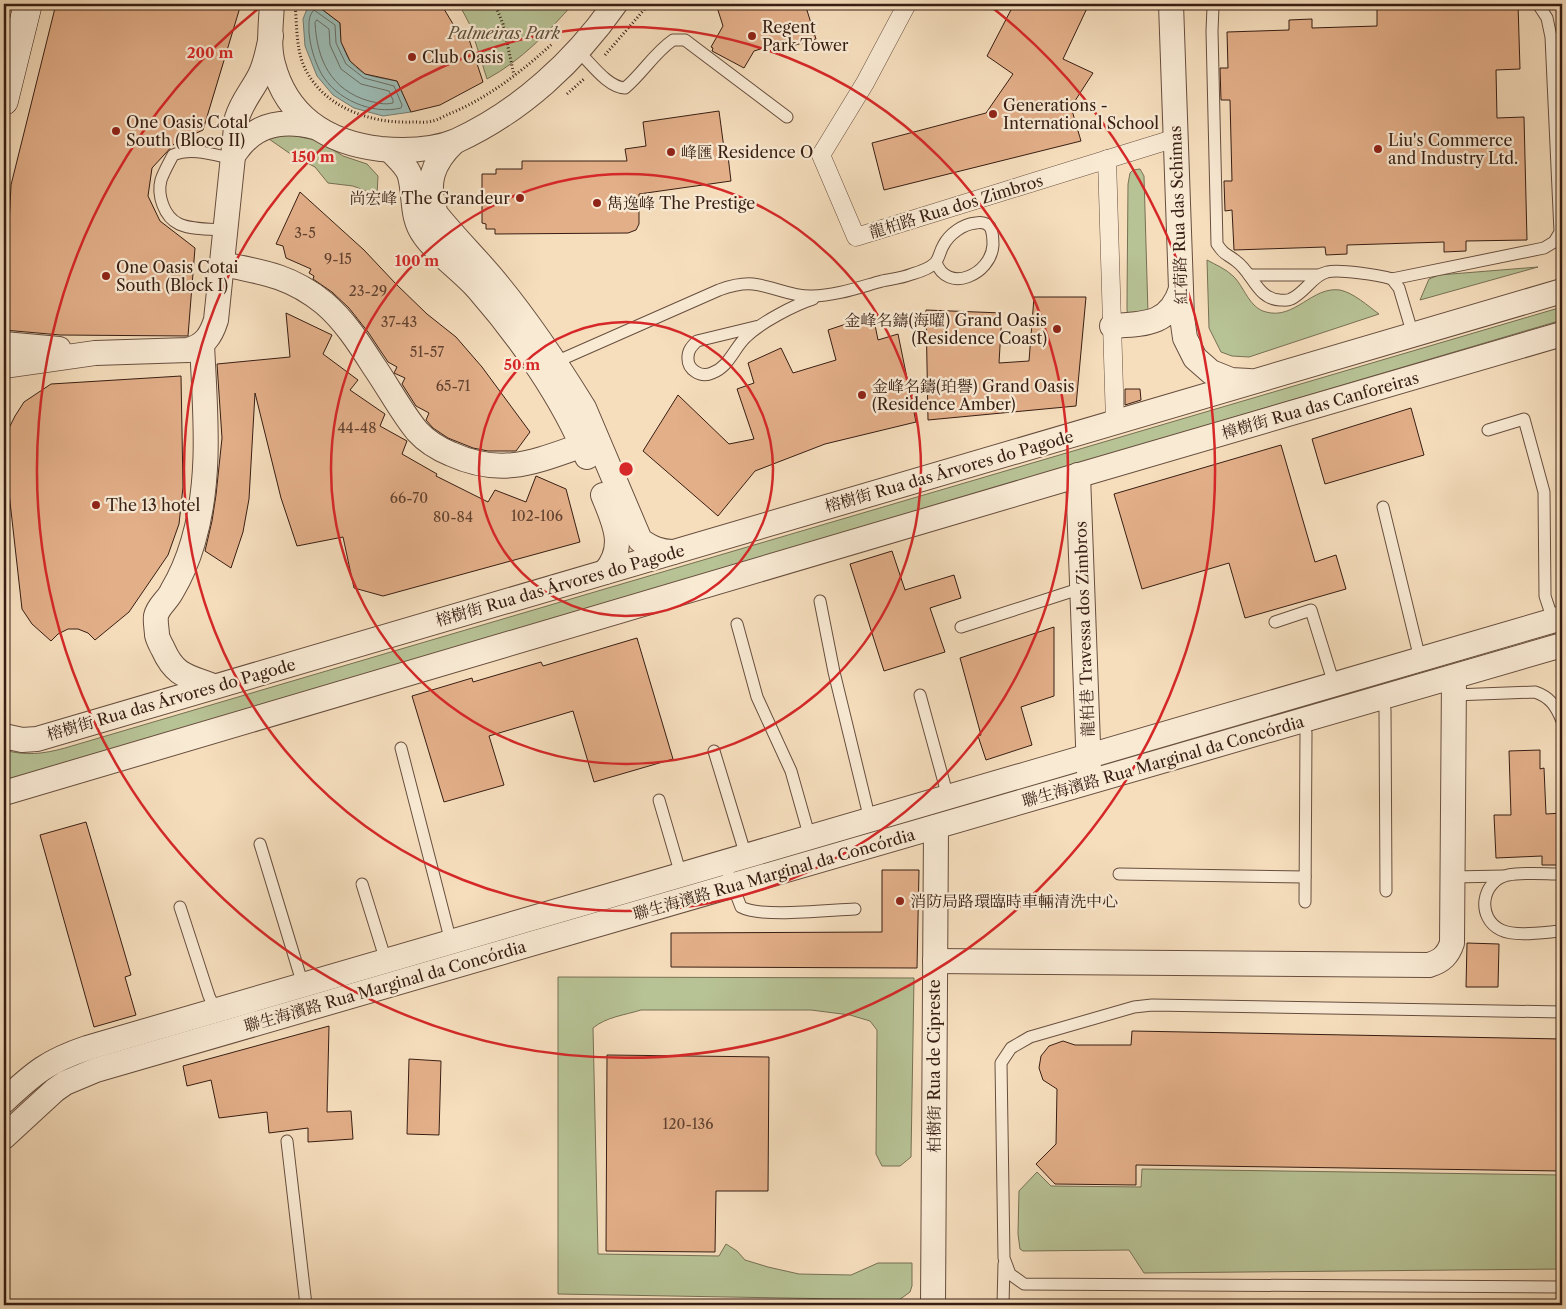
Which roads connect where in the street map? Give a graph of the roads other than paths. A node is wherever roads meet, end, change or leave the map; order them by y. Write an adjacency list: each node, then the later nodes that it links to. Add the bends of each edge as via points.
1 (28, 4): 10 (main road)
2 (272, 4): 8 (street)
3 (615, 4): 9 (street)
4 (907, 4): 17 (street, 龍柏路 Rua dos Zimbros, via 822,156 856,237)
5 (1171, 4): 13 (street, 紅荷路 Rua das Schimas)
6 (1216, 4): 21 (lane, via 1213,7 1212,31 1217,244)
7 (1538, 4): 25 (lane, via 1547,18 1551,37 1560,232 1554,242 1544,248)
8 (271, 36): 12 (street, via 273,63 285,95); 16 (street, via 260,76 239,112)
9 (578, 51): 11 (lane, via 608,82 625,88 638,78 665,45 673,40 685,40); 14 (street, via 514,106)
10 (4, 101)
11 (787, 117)
12 (315, 127): 15 (street, via 354,145); 16 (street, via 284,123 264,128 247,138)
13 (1176, 138): 17 (street, 龍柏路 Rua dos Zimbros); 26 (street, 紅荷路 Rua das Schimas)
14 (454, 142): 15 (street); 39 (street, via 442,153 432,178 432,203 436,214 499,285)
15 (390, 150): 39 (street, via 408,172 413,208 422,234 478,289 516,336)
16 (234, 157): 18 (street); 18 (lane, via 183,151 173,155 161,181 165,212 178,224)
17 (1107, 159): 32 (street)
18 (226, 230): 20 (street)
19 (936, 262): 23 (lane); 24 (lane, via 938,269); 24 (lane, via 944,244 963,226 978,222 989,226 993,242 989,260 974,274)
20 (222, 264): 36 (street, via 216,320); 43 (street, via 273,274 300,286 324,303 345,324 418,431 438,448 460,459 487,466 508,466 533,462)
21 (1249, 275): 22 (lane); 22 (lane, via 1270,300 1289,300 1305,290)
22 (1318, 275): 25 (lane, via 1329,271)
23 (908, 276): 24 (lane); 29 (lane)
24 (952, 278)
25 (1392, 278): 34 (lane)
26 (1181, 287): 32 (street, via 1169,312 1158,320); 40 (street, 紅荷路 Rua das Schimas, via 1185,338 1195,358 1211,372 1231,380)
27 (776, 289): 29 (lane, via 811,296); 30 (lane, via 785,300); 39 (lane, via 752,284 719,290)
28 (1562, 291): 34 (street)
29 (827, 295): 30 (lane, via 800,303)
30 (779, 316): 31 (lane)
31 (759, 326): 31 (lane, via 745,337 723,367 711,374 699,374 688,365 690,348 697,341)
32 (1112, 326): 41 (street)
33 (1562, 334): 44 (street, 樟樹街 Rua das Canforeiras)
34 (1413, 335): 40 (street)
35 (4, 344): 37 (street)
36 (202, 344): 37 (street, via 182,350); 57 (street, via 206,436 202,498 193,541 182,571 156,618 158,638 168,660 179,673)
37 (95, 353): 38 (street)
38 (4, 366)
39 (547, 366): 43 (street); 46 (street, via 584,408 640,540 657,550)
40 (1253, 381): 41 (street)
41 (1116, 422): 46 (street, 榕樹街 Rua das Árvores do Pagode)
42 (1488, 430): 50 (lane, via 1524,419 1544,492 1545,596)
43 (582, 445): 47 (street, via 617,536 615,556)
44 (1078, 475): 48 (street, 龍柏巷 Travessa dos Zimbros); 68 (street)
45 (1383, 507): 55 (lane)
46 (674, 552): 47 (street, 榕樹街 Rua das Árvores do Pagode)
47 (605, 572): 57 (street, 榕樹街 Rua das Árvores do Pagode)
48 (1082, 588): 53 (lane); 66 (street, 龍柏巷 Travessa dos Zimbros)
49 (820, 601): 71 (lane)
50 (1558, 619): 55 (street, 聯生海濱路 Rua Marginal da Concórdia)
51 (1275, 622): 56 (lane, via 1311,610)
52 (737, 624): 73 (lane, via 757,697 791,771)
53 (960, 627)
54 (1558, 648): 58 (street, 聯生海濱路 Rua Marginal da Concórdia)
55 (1420, 660): 56 (street, 聯生海濱路 Rua Marginal da Concórdia)
56 (1334, 684): 66 (street, 聯生海濱路 Rua Marginal da Concórdia)
57 (213, 686): 63 (street, 榕樹街 Rua das Árvores do Pagode, via 37,739)
58 (1454, 686): 60 (street, 聯生海濱路 Rua Marginal da Concórdia); 62 (lane, via 1535,692 1552,702); 81 (street)
59 (920, 695): 69 (lane)
60 (1381, 698): 61 (street, 聯生海濱路 Rua Marginal da Concórdia); 84 (lane, via 1385,710)
61 (1303, 720): 67 (street, 聯生海濱路 Rua Marginal da Concórdia); 80 (lane, via 1306,733)
62 (1562, 721)
63 (4, 736)
64 (401, 748): 89 (lane)
65 (714, 751): 75 (lane)
66 (1088, 757): 67 (street, 龍柏巷 Travessa dos Zimbros); 69 (street, 聯生海濱路 Rua Marginal da Concórdia)
67 (1089, 782): 72 (street, 聯生海濱路 Rua Marginal da Concórdia)
68 (4, 793)
69 (948, 797): 71 (street, 聯生海濱路 Rua Marginal da Concórdia)
70 (659, 800): 78 (lane)
71 (870, 820): 73 (street, 聯生海濱路 Rua Marginal da Concórdia)
72 (936, 826): 83 (street, 聯生海濱路 Rua Marginal da Concórdia); 91 (street, 柏樹街 Rua de Cipreste)
73 (810, 838): 75 (street, 聯生海濱路 Rua Marginal da Concórdia)
74 (260, 844): 92 (lane)
75 (735, 860): 78 (street, 聯生海濱路 Rua Marginal da Concórdia); 83 (lane)
76 (1119, 874): 80 (lane)
77 (1562, 874): 79 (lane)
78 (681, 875): 89 (street, 聯生海濱路 Rua Marginal da Concórdia)
79 (1508, 876): 81 (lane); 88 (lane, via 1492,884 1484,901 1488,918 1494,926 1510,933)
80 (1305, 877): 85 (lane)
81 (1452, 877): 91 (street, via 1452,943 1444,957 1429,965)
82 (362, 884): 90 (lane)
83 (732, 886): 87 (lane, via 741,907 748,911); 96 (street, 聯生海濱路 Rua Marginal da Concórdia, via 96,1070 60,1087)
84 (1386, 892)
85 (1305, 902)
86 (180, 907): 93 (lane)
87 (854, 909)
88 (1562, 931)
89 (451, 942): 90 (street, 聯生海濱路 Rua Marginal da Concórdia)
90 (386, 961): 92 (street, 聯生海濱路 Rua Marginal da Concórdia)
91 (935, 961): 101 (street, 柏樹街 Rua de Cipreste)
92 (303, 985): 93 (street, 聯生海濱路 Rua Marginal da Concórdia)
93 (216, 1011): 95 (street, 聯生海濱路 Rua Marginal da Concórdia, via 56,1060 30,1077)
94 (1562, 1012): 98 (lane, via 1152,1005 1134,1007 1030,1037 1011,1048 1001,1063)
95 (4, 1101)
96 (4, 1137)
97 (287, 1141): 100 (lane)
98 (1004, 1258): 99 (lane, via 1010,1274 1024,1284); 102 (lane)
99 (1562, 1287)
100 (308, 1304)
101 (933, 1305)
102 (1003, 1305)

